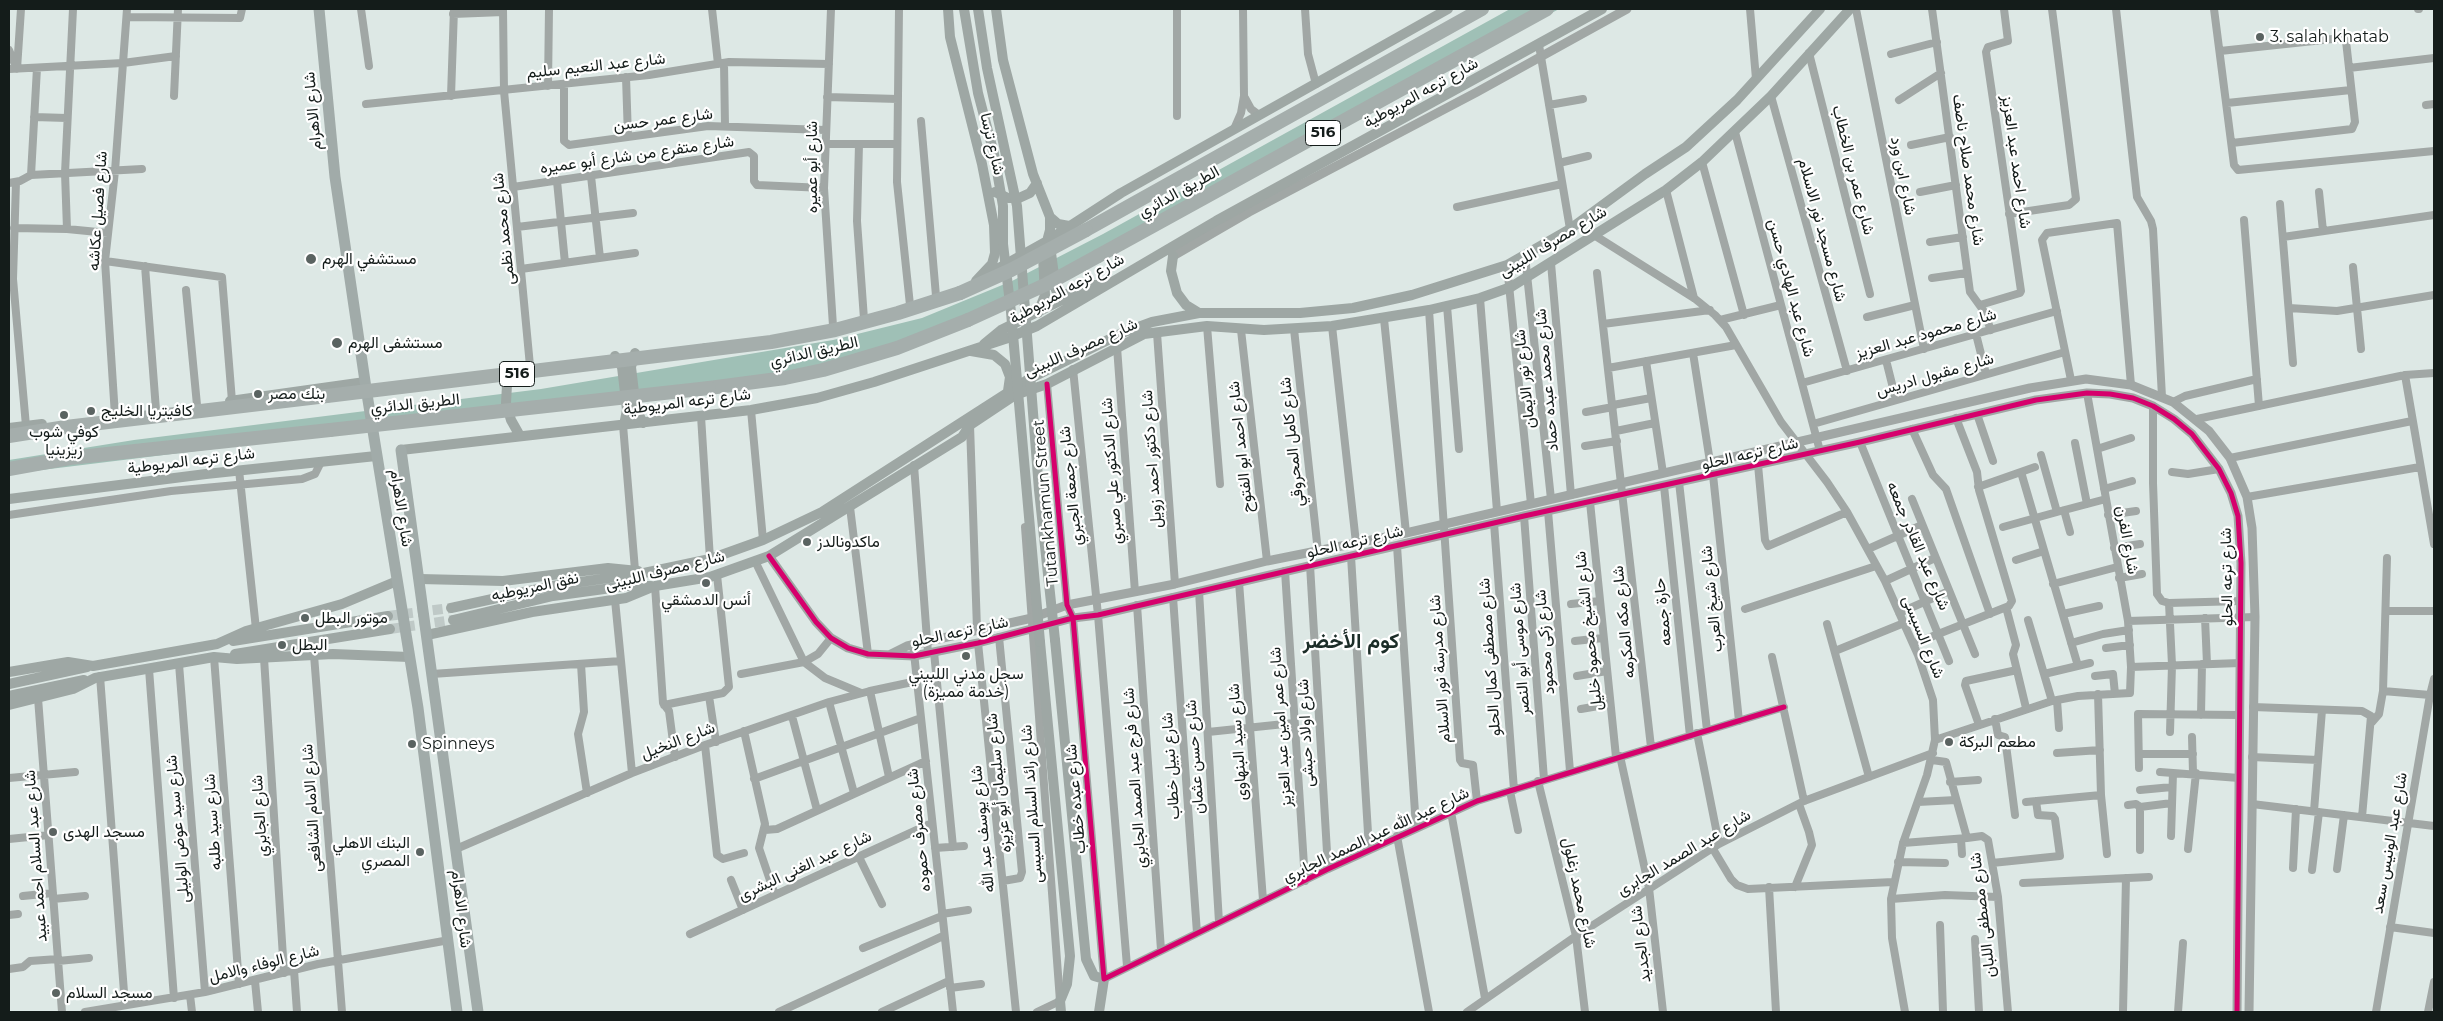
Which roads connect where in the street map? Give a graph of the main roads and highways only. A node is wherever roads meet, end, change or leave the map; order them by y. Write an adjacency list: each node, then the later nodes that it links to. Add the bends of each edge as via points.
1 (319, 9): 28 (main road, شارع الاهرام, via 335,177)
2 (948, 9): 13 (main road, شارع ترسا, via 950,38)
3 (964, 9): 59 (main road, bridge, via 978,93 1003,206 1003,244 1070,956 1067,984 1060,1001)
4 (978, 9): 60 (main road, bridge, via 1017,206 1038,490 1085,952 1094,976 1104,979)
5 (996, 9): 12 (main road, شارع ترسا, via 1005,68)
6 (1448, 9): 15 (main road, via 1121,193)
7 (1482, 9): 33 (highway, الطريق الدائري / 516, bridge, via 1037,258 960,293 898,313 827,331 739,346 66,426)
8 (1547, 9): 37 (highway, الطريق الدائري / 516, bridge, via 1047,284 933,334 860,360 785,378 738,385 80,457)
9 (1602, 9): 20 (main road, شارع ترعه المريوطية, via 1321,169 1216,221)
10 (1820, 9): 23 (main road, شارع مصرف اللبينى, via 1756,79 1686,147 1570,229 1508,265 1412,296 1353,308 1300,313)
11 (1850, 9): 29 (main road, شارع مصرف اللبينى, via 1770,96 1702,162 1666,190 1511,287 1429,310 1332,326 1241,330 1207,326 1144,334 1047,384)
12 (1037, 183): 13 (main road, via 1030,193 1020,198 1008,198); 14 (main road, شارع ترسا)
13 (987, 188): 19 (main road, شارع ترسا, via 995,253 992,264)
14 (1050, 216): 15 (main road, via 1058,224); 16 (main road)
15 (1069, 226): 16 (main road)
16 (1051, 238): 18 (main road); 19 (main road)
17 (1173, 256): 23 (main road, via 1171,271 1177,293)
18 (1047, 261): 21 (main road, via 1058,293 1062,295); 22 (main road, via 1044,300)
19 (976, 281): 26 (main road, via 910,305 833,326)
20 (1108, 285): 21 (main road); 24 (main road, شارع ترعه المريوطية, via 1037,326)
21 (1084, 289): 22 (main road)
22 (1038, 313): 24 (main road, via 1001,330)
23 (1199, 313): 29 (main road, شارع مصرف اللبينى, via 1161,319 1122,333)
24 (982, 346): 25 (main road, شارع ترعه المريوطية)
25 (970, 350): 29 (main road, via 1000,358 1008,370); 30 (main road, شارع ترعه المريوطية, via 816,398)
26 (636, 352): 27 (main road); 30 (main road, bridge, via 631,367 636,409)
27 (614, 355): 31 (main road, bridge, via 622,367 627,410); 34 (main road, bridge, via 512,368 506,403)
28 (365, 385): 32 (main road); 36 (main road, شارع الاهرام, bridge)
29 (1012, 393): 39 (main road, شارع مصرف اللبينى, via 822,512 763,540 710,559); 42 (main road, شارع مصرف اللبينى, via 970,425 962,437 769,556 717,574)
30 (643, 423): 31 (main road, شارع ترعه المريوطية)
31 (624, 425): 34 (main road, شارع ترعه المريوطية)
32 (9, 428)
33 (9, 436)
34 (520, 436): 35 (main road, شارع ترعه المريوطية)
35 (401, 450): 40 (main road, شارع الاهرام)
36 (376, 456): 38 (main road, شارع ترعه المريوطية); 41 (main road, شارع الاهرام)
37 (9, 469)
38 (9, 499)
39 (640, 571): 40 (main road, شارع مصرف اللبينى, via 608,568 503,581); 43 (main road, نفق المريوطيه)
40 (420, 579): 47 (main road, شارع الاهرام)
41 (397, 581): 48 (main road, via 342,604 256,628); 50 (main road, شارع الاهرام)
42 (655, 586): 45 (main road, نفق المريوطيه, via 626,586 553,596); 47 (main road, شارع مصرف اللبينى, via 615,600 532,612)
43 (451, 608)
44 (388, 616): 48 (main road)
45 (453, 620)
46 (390, 629): 49 (main road)
47 (427, 635): 58 (main road, شارع الاهرام)
48 (217, 644): 51 (main road)
49 (216, 657): 50 (main road, via 373,654); 53 (main road)
50 (409, 657): 57 (main road, شارع الاهرام)
51 (93, 666): 52 (main road, via 68,662); 54 (main road)
52 (9, 672)
53 (97, 677): 55 (main road); 56 (main road, via 76,688)
54 (9, 684)
55 (9, 696)
56 (9, 705)
57 (457, 1012)
58 (478, 1012)
59 (1062, 1012)
60 (1099, 1012)

